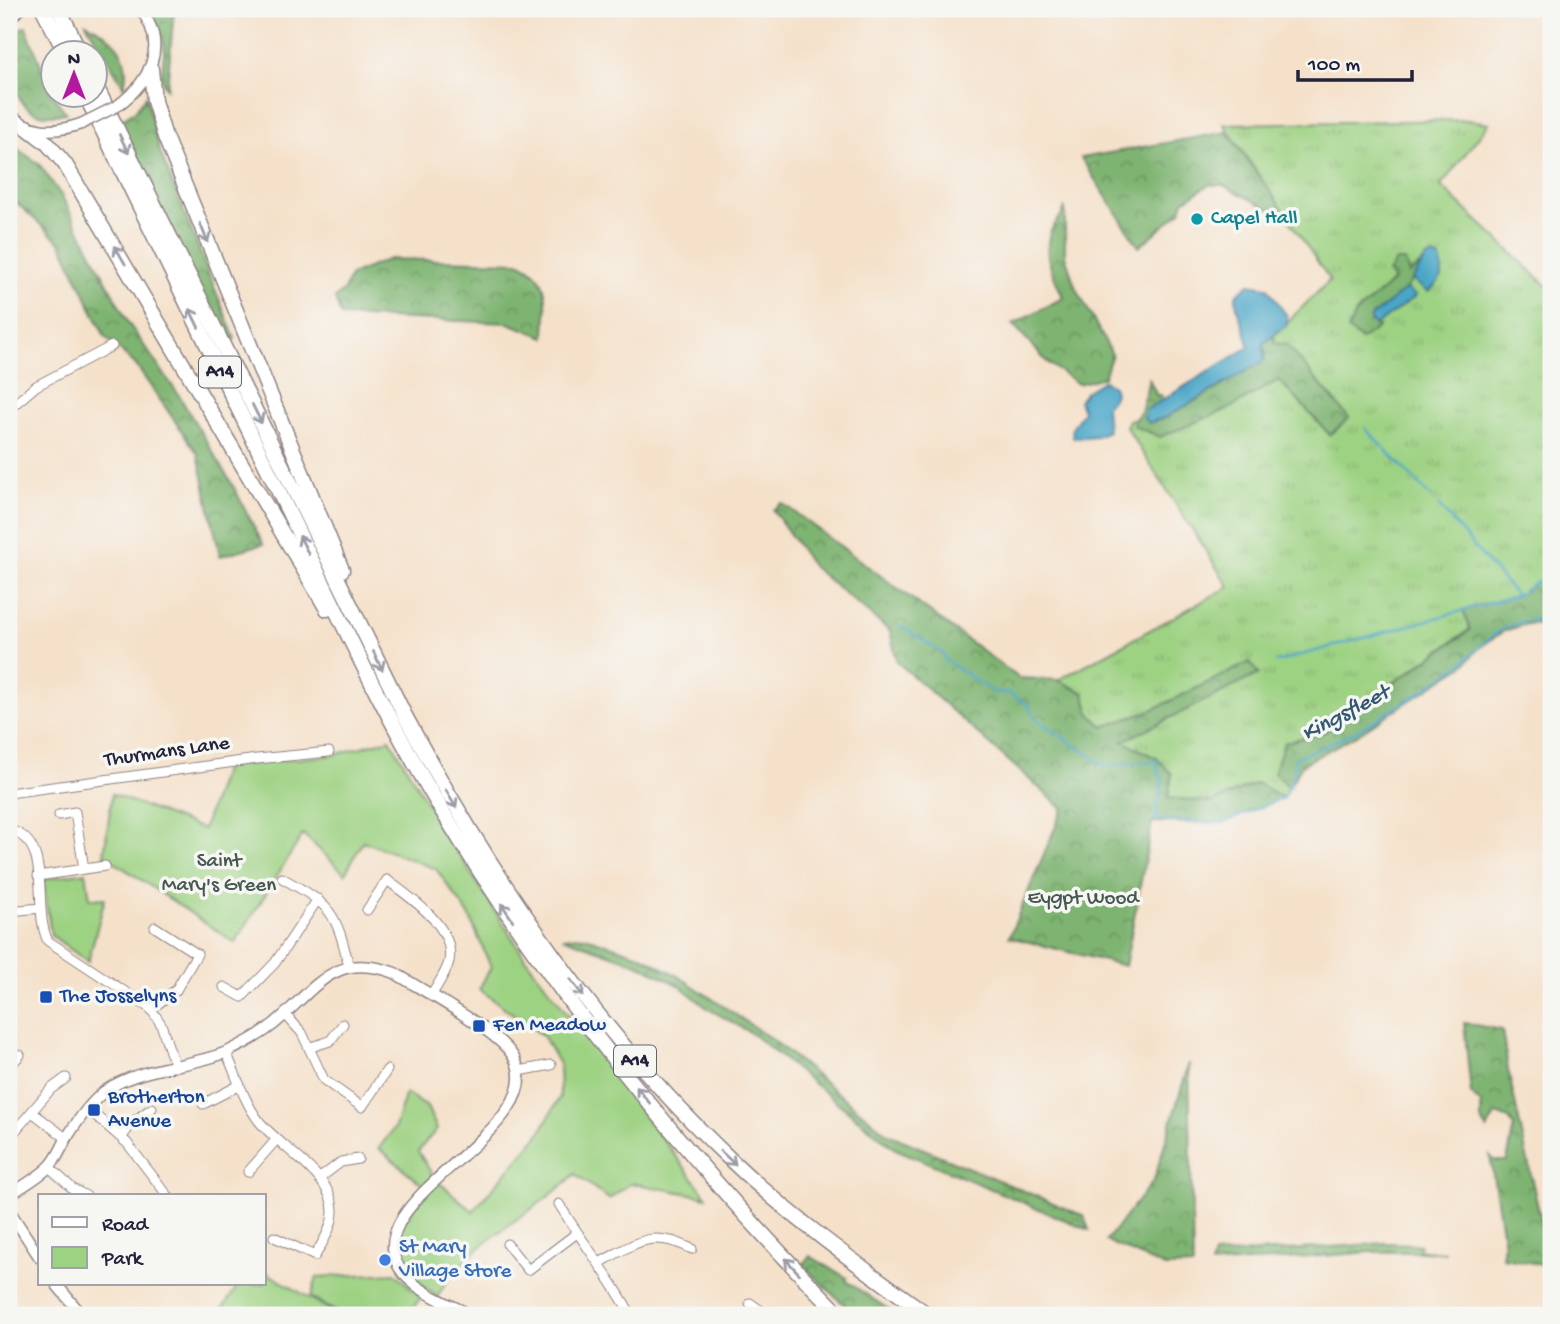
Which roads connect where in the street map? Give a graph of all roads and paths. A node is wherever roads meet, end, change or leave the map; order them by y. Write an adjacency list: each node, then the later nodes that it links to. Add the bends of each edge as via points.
1 (20, 9): 5 (street)
2 (43, 9): 6 (highway)
3 (59, 9): 7 (highway)
4 (144, 12): 8 (street, via 152,33)
5 (9, 19)
6 (58, 38)
7 (73, 38)
8 (152, 69): 12 (street, bridge, via 132,95 81,124 65,130); 15 (highway, A14, one-way to 15, via 154,101 165,137 345,576)
9 (92, 108): 16 (highway, A14, one-way to 9)
10 (107, 108): 15 (highway, A14, one-way to 15)
11 (9, 112): 12 (street)
12 (17, 122): 16 (highway, A14, one-way to 12, via 337,628 65,164 47,143)
13 (112, 346): 14 (street, via 36,386)
14 (9, 409)
15 (352, 607): 17 (highway, A14, one-way to 17)
16 (356, 650): 17 (highway, A14)
17 (397, 716): 18 (highway, A14)
18 (412, 742): 77 (highway, A14, one-way to 18, via 714,1181 584,1020 480,871); 78 (highway, A14, one-way to 78, via 536,930 661,1090 772,1196)
19 (330, 752): 20 (street, Thurmans Lane)
20 (9, 793)
21 (59, 815): 24 (street, via 75,812)
22 (9, 830): 25 (street, via 32,845)
23 (105, 866): 24 (street)
24 (84, 869): 25 (street)
25 (38, 876): 28 (street)
26 (282, 878): 27 (street)
27 (318, 899): 32 (street, via 334,916); 33 (street, via 283,954 242,997)
28 (41, 908): 30 (street); 35 (street, via 48,941)
29 (367, 910): 34 (street, via 387,880 417,903 441,931 449,963)
30 (9, 911)
31 (155, 928): 35 (street, via 197,954 176,989)
32 (349, 966): 34 (street, via 388,970); 36 (street, via 322,978)
33 (224, 987)
34 (431, 996): 45 (street, via 497,1039)
35 (151, 1009): 43 (street, via 161,1024)
36 (285, 1014): 38 (street); 39 (street, via 262,1033)
37 (343, 1024): 38 (street, via 330,1041)
38 (311, 1047): 44 (street, via 324,1080 362,1107)
39 (226, 1052): 43 (street); 47 (street)
40 (20, 1055): 42 (street)
41 (551, 1065): 45 (street)
42 (9, 1066)
43 (175, 1067): 49 (street, via 125,1080)
44 (387, 1070)
45 (519, 1071): 74 (street, via 514,1104 409,1207 396,1234 401,1270 420,1287)
46 (66, 1078): 51 (street)
47 (240, 1085): 48 (street); 55 (street, via 257,1119)
48 (203, 1104)
49 (87, 1108): 53 (street); 54 (street)
50 (152, 1108): 54 (street)
51 (32, 1112): 52 (street); 53 (street)
52 (9, 1138)
53 (66, 1138): 57 (street)
54 (121, 1138): 61 (street)
55 (276, 1140): 58 (street); 59 (street)
56 (358, 1159): 59 (street, via 341,1162)
57 (49, 1167): 60 (street); 62 (street)
58 (248, 1172)
59 (320, 1178): 66 (street, via 333,1209 315,1256)
60 (82, 1194)
61 (167, 1194)
62 (9, 1195)
63 (559, 1203): 65 (street)
64 (9, 1210): 69 (street)
65 (577, 1233): 67 (street, via 528,1270); 70 (street)
66 (274, 1237)
67 (507, 1244)
68 (692, 1249): 70 (street, via 660,1237 644,1238)
69 (38, 1255)
70 (601, 1262): 75 (street)
71 (58, 1286): 73 (street)
72 (750, 1303): 76 (street)
73 (79, 1314)
74 (471, 1315)
75 (631, 1315)
76 (767, 1315)
77 (840, 1315)
78 (928, 1315)

